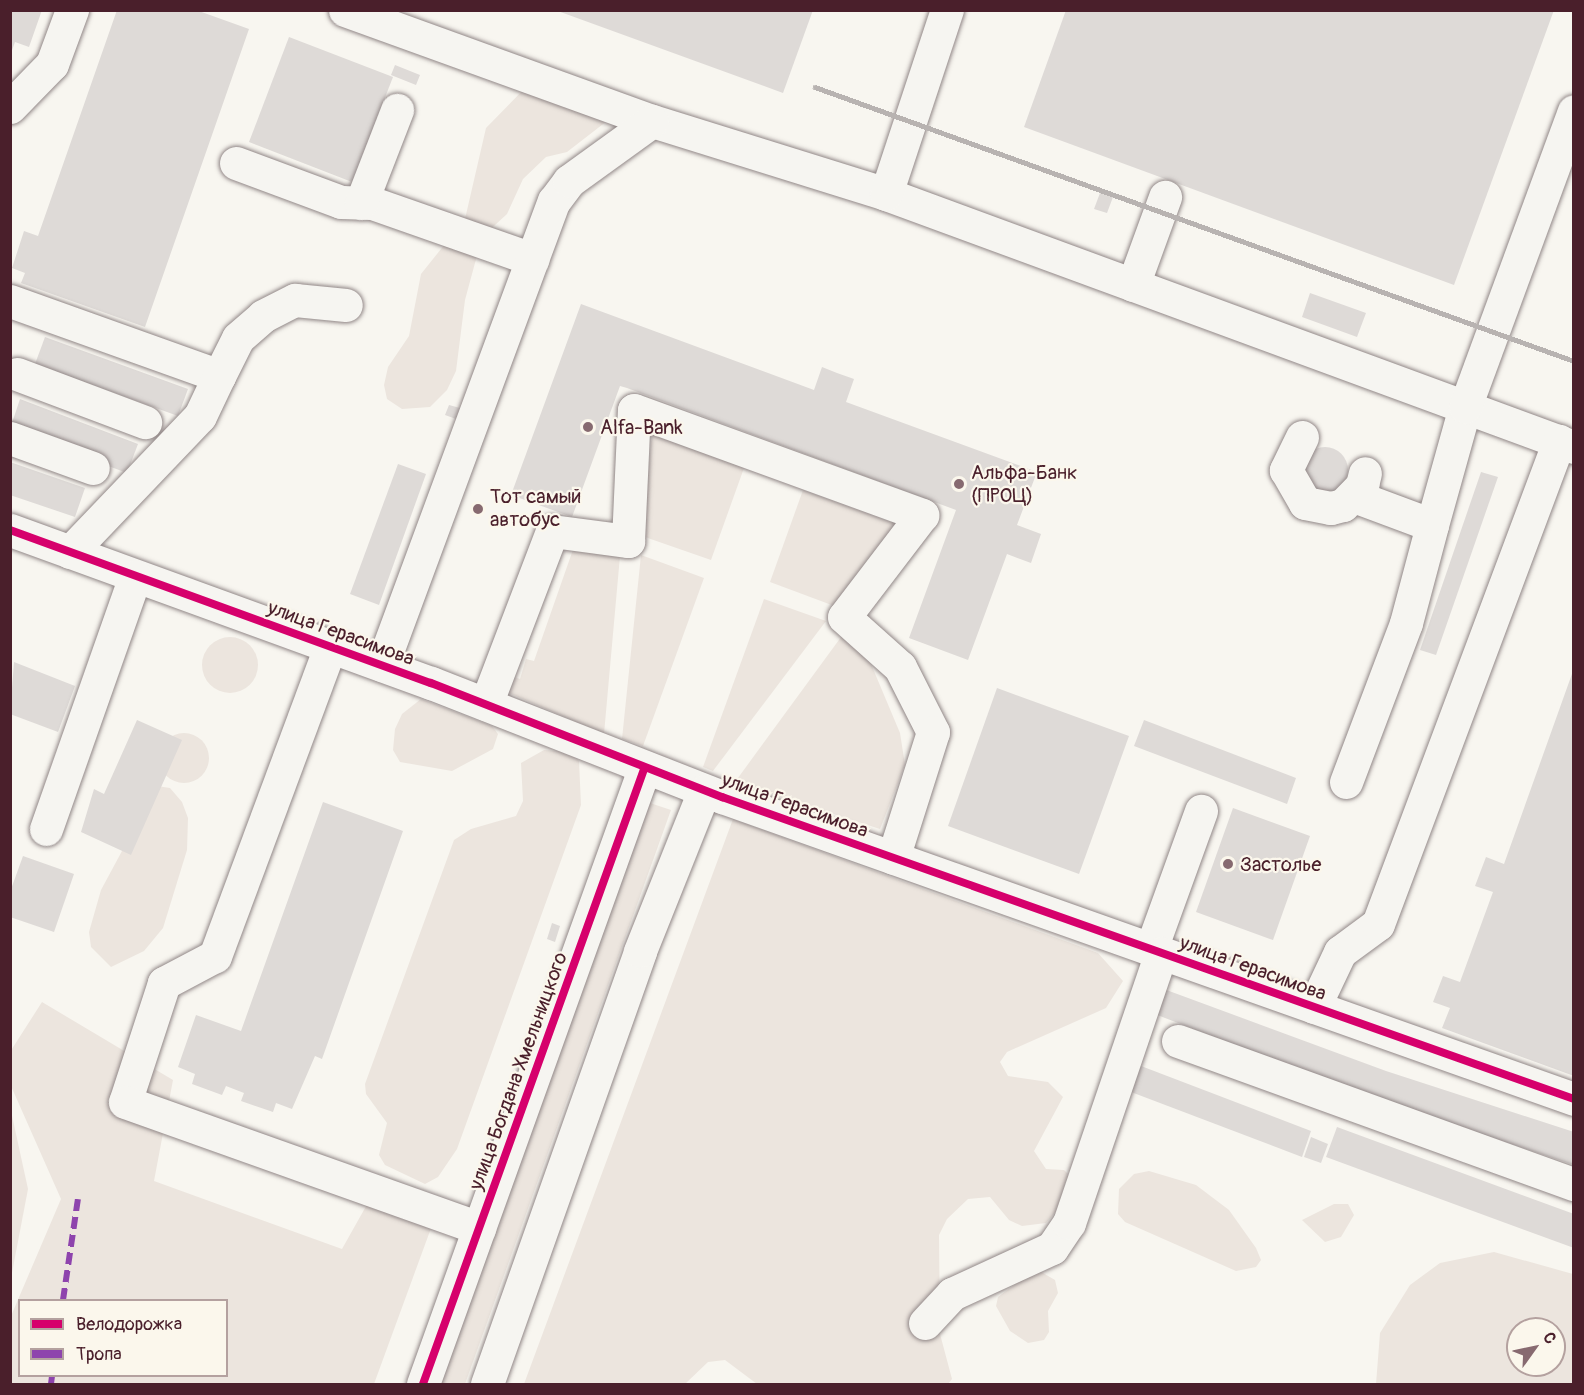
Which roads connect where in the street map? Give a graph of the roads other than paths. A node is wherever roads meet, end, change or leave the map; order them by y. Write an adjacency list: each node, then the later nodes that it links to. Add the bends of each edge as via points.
1 (72, 10): 4 (street, via 52,64)
2 (345, 10): 7 (street)
3 (947, 10): 9 (street)
4 (10, 107)
5 (397, 110): 11 (street)
6 (1574, 111): 18 (street)
7 (652, 121): 9 (street); 12 (street, via 569,181 554,201)
8 (237, 163): 11 (street, via 341,202)
9 (886, 194): 13 (street)
10 (1166, 197): 13 (street)
11 (361, 203): 12 (street)
12 (532, 259): 29 (street)
13 (1133, 285): 18 (street)
14 (10, 301): 17 (street)
15 (346, 305): 17 (street, via 295,300 263,316 238,338)
16 (12, 376): 19 (street)
17 (219, 376): 26 (street, via 200,416)
18 (1465, 407): 22 (street); 24 (street)
19 (145, 422)
20 (1302, 437): 24 (street, via 1286,464 1295,494 1305,503 1331,508 1360,484)
21 (10, 438): 23 (street)
22 (1566, 444): 38 (street, via 1378,924 1340,952)
23 (93, 468)
24 (1432, 525): 32 (street, via 1407,623)
25 (10, 530): 26 (street, улица Герасимова)
26 (70, 552): 27 (street, улица Герасимова)
27 (135, 576): 28 (street, улица Герасимова); 35 (street)
28 (330, 647): 29 (street, улица Герасимова); 42 (street, via 215,956 164,983 125,1102)
29 (382, 665): 30 (street, улица Герасимова)
30 (486, 704): 31 (street, улица Герасимова); 36 (street, via 552,531 628,542 634,410 922,515 844,617 900,667 933,732)
31 (644, 769): 33 (street, улица Герасимова); 42 (street, улица Богдана Хмельницкого)
32 (1346, 782)
33 (704, 790): 36 (street, улица Герасимова); 45 (street, via 640,951)
34 (1201, 811): 37 (street)
35 (46, 830)
36 (893, 858): 37 (street, улица Герасимова)
37 (1156, 951): 38 (street, улица Герасимова); 43 (street, via 1069,1222 1052,1248 952,1294)
38 (1314, 1007): 40 (street, улица Герасимова)
39 (1178, 1041): 41 (street)
40 (1574, 1099)
41 (1574, 1184)
42 (479, 1228): 44 (street, улица Богдана Хмельницкого)
43 (925, 1323)
44 (423, 1384)
45 (487, 1384)

